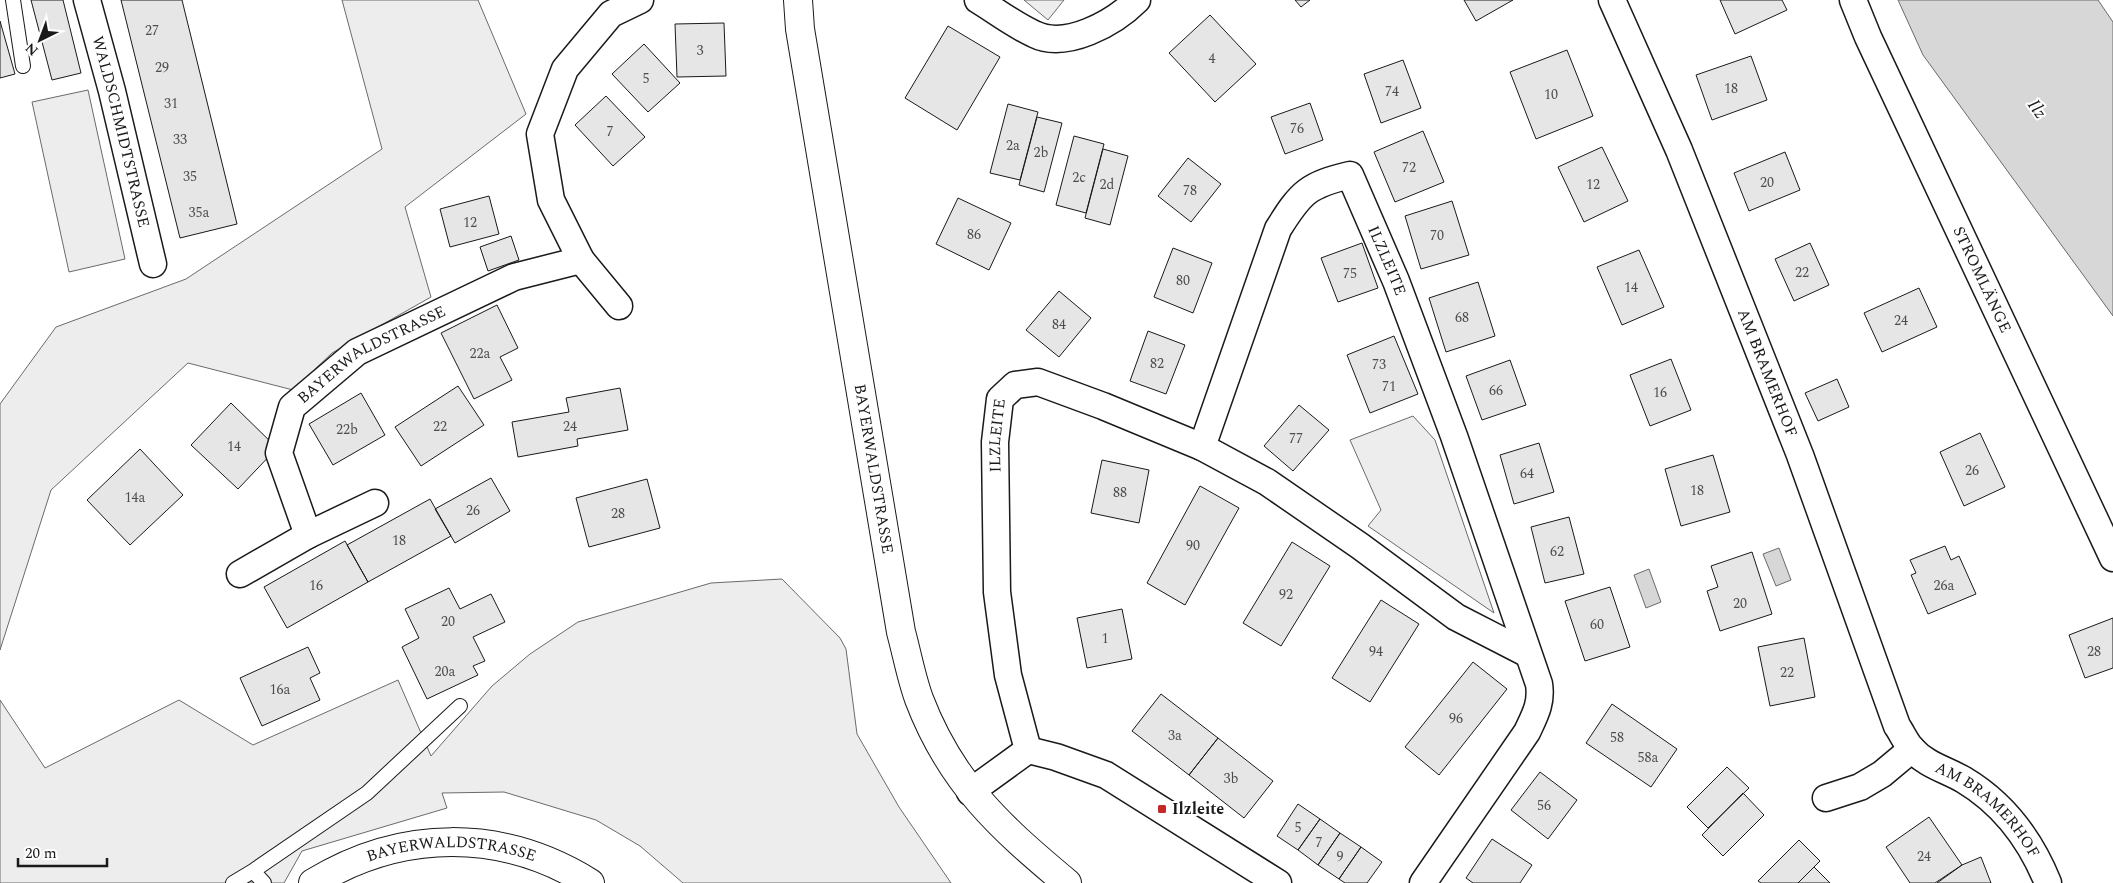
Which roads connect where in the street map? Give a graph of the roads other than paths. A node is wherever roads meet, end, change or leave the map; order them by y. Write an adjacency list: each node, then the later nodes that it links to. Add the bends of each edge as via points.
1 (13, 0): 9 (lane)
2 (87, 0): 11 (street, WALDSCHMIDTSTRASSE)
3 (640, 0): 10 (street, via 611,14 565,69 540,134 551,200)
4 (798, 0): 22 (main road, BAYERWALDSTRASSE, via 800,29 902,632 919,697 937,740)
5 (978, 0): 6 (street, via 1035,35 1061,39 1107,24)
6 (1137, 0)
7 (1612, 0): 20 (street, AM BRAMERHOF, via 1679,150 1800,455 1897,726)
8 (1853, 0): 16 (street, STROMLÄNGE)
9 (24, 66)
10 (581, 260): 12 (street); 15 (street, BAYERWALDSTRASSE, via 514,277 356,352 292,407 280,453)
11 (153, 264)
12 (619, 306)
13 (1202, 447): 18 (street, ILZLEITE, via 1267,482 1456,617); 18 (street, ILZLEITE, via 1278,229 1295,202 1320,182 1350,175 1396,281 1454,436); 21 (street, ILZLEITE, via 1038,382 1015,385 1000,399 994,442 997,592 1008,675)
14 (375, 503): 15 (street)
15 (308, 535): 17 (street)
16 (2113, 558)
17 (240, 574)
18 (1528, 654): 31 (street, ILZLEITE, via 1541,696 1527,732)
19 (460, 706): 24 (lane, via 367,793)
20 (1912, 749): 23 (street, via 1860,787); 32 (street, AM BRAMERHOF, via 1934,766 1965,780 1996,803 2019,829)
21 (1028, 750): 22 (street); 30 (street, via 1106,775)
22 (970, 792): 29 (main road, BAYERWALDSTRASSE, via 1000,825)
23 (1826, 798)
24 (253, 871): 25 (lane); 26 (lane)
25 (232, 883)
26 (264, 883)
27 (313, 883): 28 (main road, BAYERWALDSTRASSE, via 357,860 397,849 466,842 505,846 540,857)
28 (590, 883)
29 (1067, 883)
30 (1278, 883)
31 (1423, 883)
32 (2048, 883)

